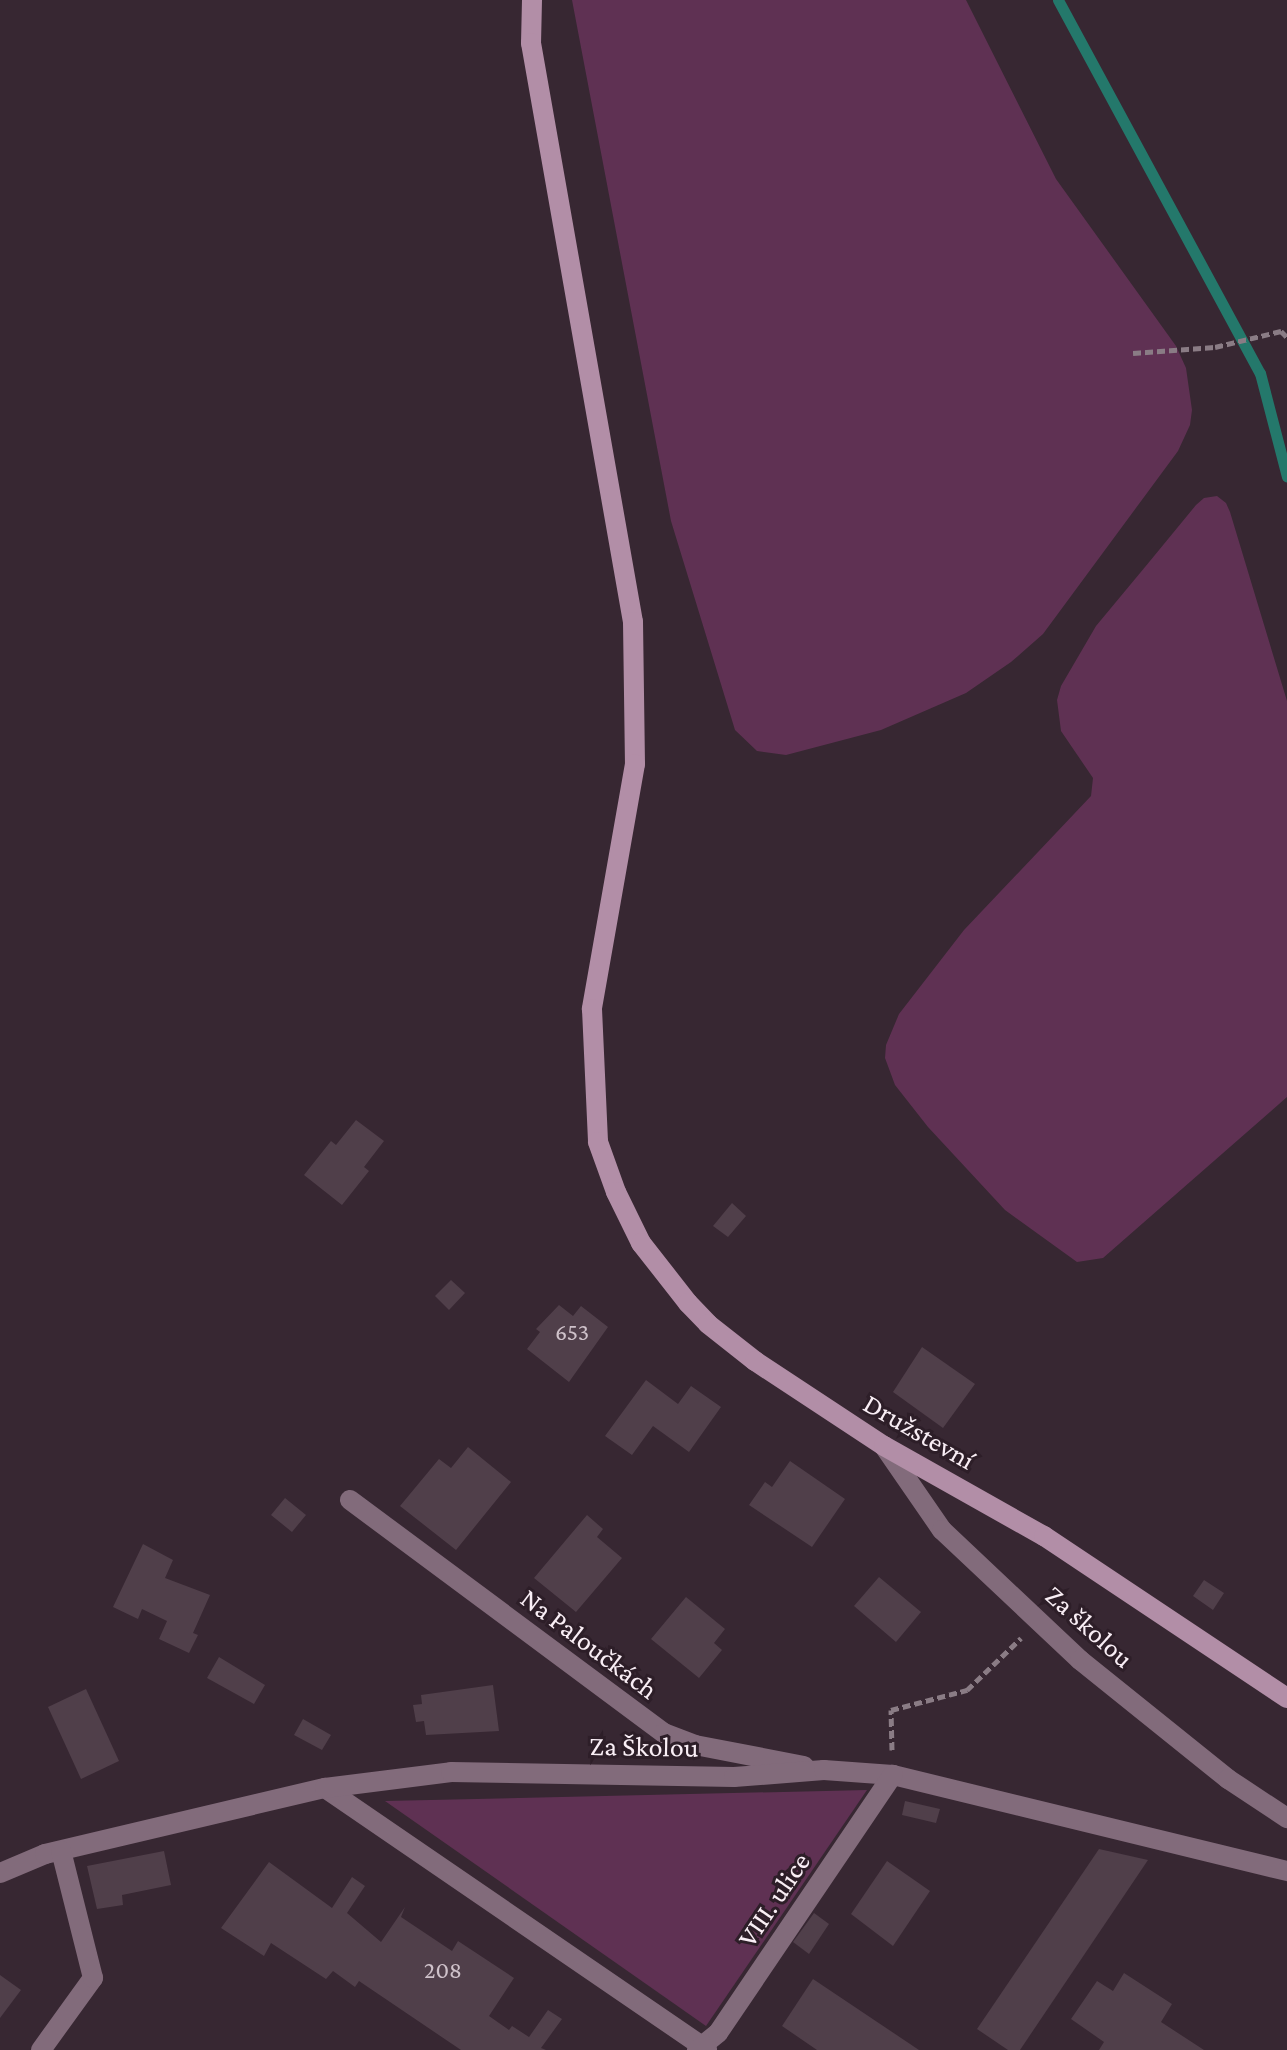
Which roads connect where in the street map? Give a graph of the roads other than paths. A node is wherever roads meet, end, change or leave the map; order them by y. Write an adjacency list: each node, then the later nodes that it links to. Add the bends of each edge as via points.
1 (532, 0): 2 (main road, Družstevní, via 531,43 633,622 635,764 592,1009 598,1142 641,1243 688,1303 755,1361)
2 (884, 1446): 4 (main road, Družstevní, via 1044,1536); 8 (street, Za školou, via 942,1530 1080,1660 1228,1779)
3 (350, 1500): 5 (street, Na Paloučkách, via 664,1733 695,1745)
4 (1287, 1698)
5 (824, 1770): 6 (street, Za Školou); 7 (street, Za Školou, via 734,1777 451,1772)
6 (893, 1775): 10 (street, Za Školou); 12 (street, VIII. ulice, via 718,2033)
7 (325, 1788): 9 (street, Za Školou); 12 (street)
8 (1287, 1818)
9 (61, 1851): 11 (street, Za Školou); 13 (street, via 93,1978)
10 (1287, 1871)
11 (0, 1873)
12 (701, 2048)
13 (41, 2050)

